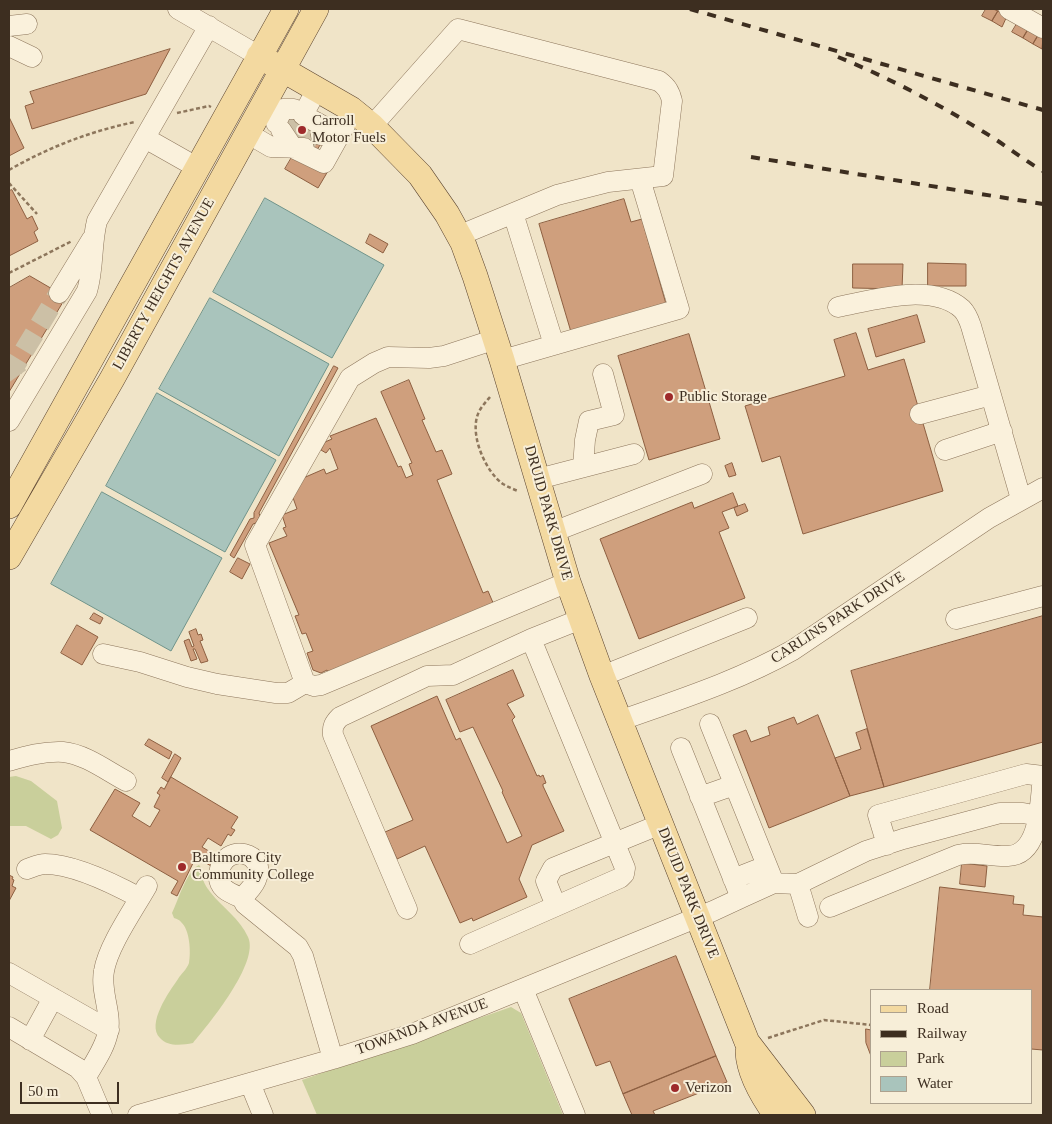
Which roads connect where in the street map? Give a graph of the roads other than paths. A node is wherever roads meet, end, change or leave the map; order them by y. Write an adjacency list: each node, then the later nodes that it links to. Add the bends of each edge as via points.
1 (286, 9): 8 (main road, LIBERTY HEIGHTS AVENUE)
2 (316, 9): 10 (main road, LIBERTY HEIGHTS AVENUE)
3 (1009, 9): 6 (street)
4 (182, 11): 5 (street)
5 (209, 26): 8 (street); 15 (street)
6 (1043, 28)
7 (9, 46): 9 (street)
8 (259, 56): 10 (main road, DRUID PARK DRIVE); 17 (main road, LIBERTY HEIGHTS AVENUE)
9 (32, 57)
10 (282, 70): 11 (main road, DRUID PARK DRIVE); 14 (main road, LIBERTY HEIGHTS AVENUE)
11 (317, 89): 12 (main road, DRUID PARK DRIVE); 14 (street)
12 (353, 111): 13 (main road, DRUID PARK DRIVE); 14 (street, via 324,163)
13 (372, 126): 18 (street, via 458,29 667,86 672,101 663,176); 20 (main road, DRUID PARK DRIVE, via 420,175)
14 (297, 128): 16 (main road, LIBERTY HEIGHTS AVENUE); 16 (street, via 271,147)
15 (145, 138): 17 (street); 21 (street)
16 (256, 138): 40 (main road, LIBERTY HEIGHTS AVENUE)
17 (198, 168): 38 (main road, LIBERTY HEIGHTS AVENUE)
18 (640, 178): 19 (street, via 608,182 557,195); 24 (street, via 679,309)
19 (513, 213): 20 (street); 24 (street)
20 (458, 236): 25 (main road, DRUID PARK DRIVE)
21 (84, 238): 22 (street); 29 (street, via 91,279 87,291 24,380)
22 (59, 293)
23 (838, 307): 27 (street, via 896,296 925,295 946,299 963,310 971,326)
24 (554, 345): 25 (street)
25 (499, 350): 35 (main road, DRUID PARK DRIVE); 49 (street, via 429,358 388,357 350,378 255,545)
26 (603, 374): 33 (street, via 614,415 589,421)
27 (991, 395): 28 (street); 30 (street)
28 (920, 414)
29 (9, 421)
30 (1002, 431): 31 (street); 37 (street)
31 (945, 450)
32 (634, 454): 33 (street)
33 (583, 467): 35 (street)
34 (702, 474): 39 (street)
35 (528, 484): 39 (main road, DRUID PARK DRIVE)
36 (1043, 488): 37 (street, CARLINS PARK DRIVE)
37 (1021, 499): 50 (street, CARLINS PARK DRIVE, via 793,650 728,682)
38 (9, 506)
39 (552, 532): 41 (main road, DRUID PARK DRIVE)
40 (9, 557)
41 (568, 582): 44 (main road, DRUID PARK DRIVE); 49 (street, via 321,685)
42 (1043, 596): 45 (street)
43 (747, 618): 48 (street)
44 (581, 619): 46 (street); 48 (main road, DRUID PARK DRIVE)
45 (956, 619)
46 (531, 639): 59 (street); 69 (street, via 453,675 427,676 340,716 335,722 333,735)
47 (103, 654): 49 (street, via 194,679 276,693 288,693)
48 (602, 676): 50 (main road, DRUID PARK DRIVE)
49 (305, 683)
50 (619, 721): 58 (main road, DRUID PARK DRIVE)
51 (710, 724): 55 (street)
52 (681, 748): 56 (street)
53 (9, 761): 54 (street, via 47,752 63,752)
54 (126, 781)
55 (734, 785): 56 (street); 62 (street)
56 (700, 798): 63 (street)
57 (1041, 816): 60 (street, via 1000,813); 60 (street, via 1043,776 1026,774 878,815); 68 (street, via 1031,843 1018,854 958,855)
58 (661, 824): 59 (street); 71 (main road, DRUID PARK DRIVE)
59 (614, 843): 67 (street, via 553,868 546,881); 67 (street, via 625,868 624,874)
60 (888, 844): 64 (street)
61 (26, 869): 77 (street, via 43,864 55,865 144,892 106,958 103,990)
62 (770, 874): 63 (street); 64 (street); 66 (street, TOWANDA AVENUE)
63 (733, 879): 66 (street)
64 (798, 884): 70 (street)
65 (242, 898): 79 (street, via 250,909 298,946)
66 (741, 898): 71 (street, TOWANDA AVENUE)
67 (556, 906): 72 (street)
68 (830, 906)
69 (407, 909)
70 (808, 916)
71 (698, 917): 74 (street, TOWANDA AVENUE); 82 (main road, DRUID PARK DRIVE, via 758,1040 748,1062 761,1091)
72 (470, 944)
73 (9, 973): 75 (street)
74 (523, 989): 79 (street, TOWANDA AVENUE, via 412,1034); 86 (street)
75 (53, 998): 77 (street); 78 (street)
76 (9, 1027): 78 (street)
77 (109, 1030): 80 (street)
78 (30, 1040): 80 (street, via 78,1068)
79 (333, 1059): 81 (street, TOWANDA AVENUE)
80 (86, 1077): 83 (street)
81 (250, 1083): 84 (street, TOWANDA AVENUE); 85 (street)
82 (788, 1113)
83 (102, 1115)
84 (138, 1115)
85 (263, 1115)
86 (575, 1115)

